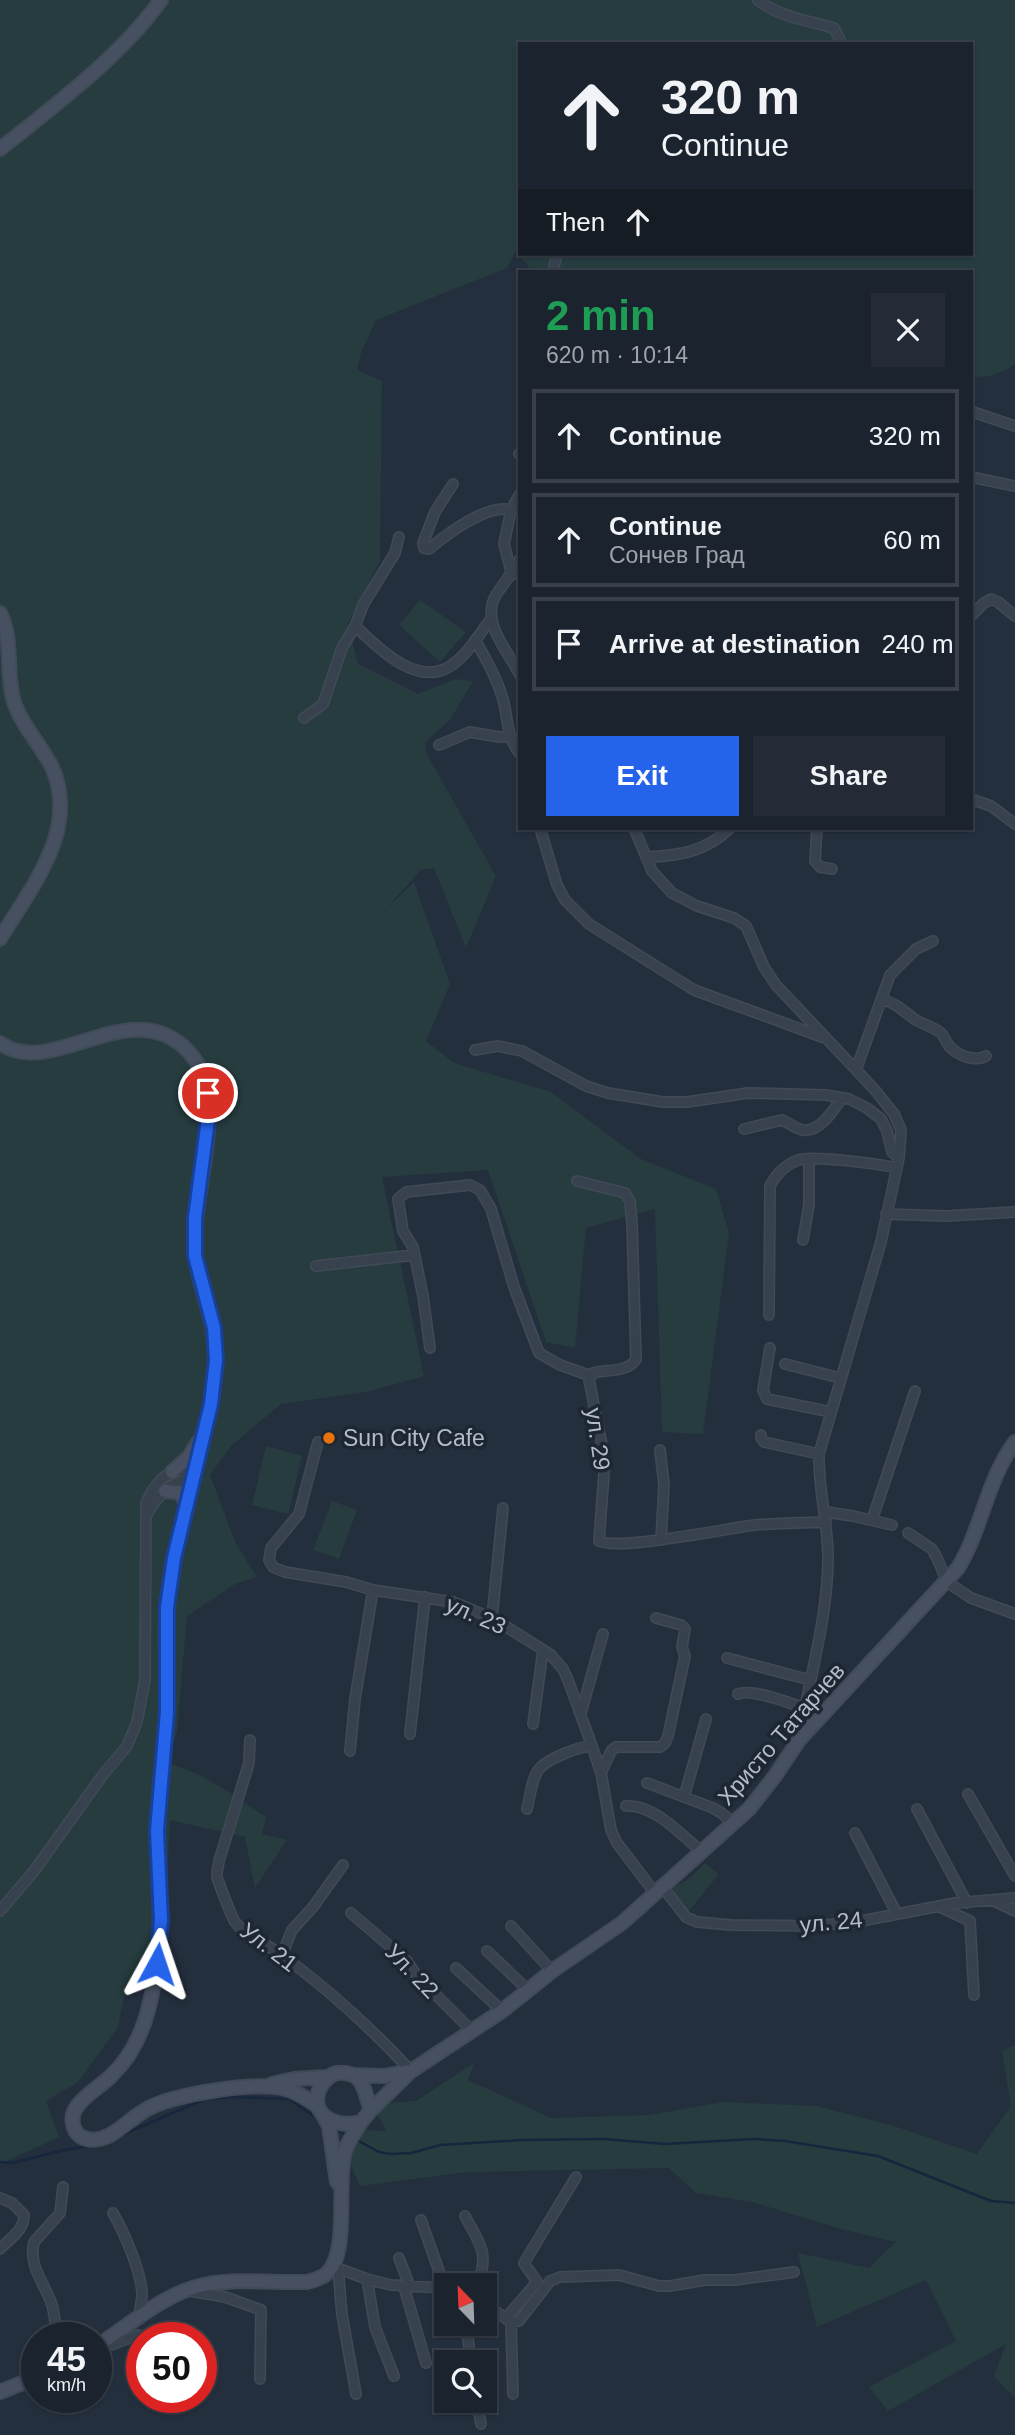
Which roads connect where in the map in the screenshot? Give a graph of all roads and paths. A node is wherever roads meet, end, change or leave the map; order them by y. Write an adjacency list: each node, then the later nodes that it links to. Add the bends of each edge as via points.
1 (161, 0): 4 (main road, via 128,40)
2 (758, 0): 3 (street, via 789,16 834,28)
3 (841, 42)
4 (0, 149)
5 (973, 412): 6 (street)
6 (1015, 426)
7 (973, 477): 9 (street)
8 (453, 484): 11 (street, via 431,521 425,549 493,510)
9 (1015, 486)
10 (518, 498): 11 (street)
11 (511, 510): 14 (street, via 505,544)
12 (399, 537): 19 (street, via 395,553)
13 (518, 563): 14 (street)
14 (512, 575): 18 (street, via 492,604)
15 (0, 613): 34 (main road, via 7,636 9,686 54,773 61,811 46,863)
16 (973, 614): 17 (street, via 990,599)
17 (1015, 616)
18 (491, 619): 20 (street); 21 (street)
19 (355, 626): 20 (street, via 393,658 426,673 452,665); 22 (street, via 342,648 323,704)
20 (475, 640): 23 (street, via 503,697)
21 (517, 663)
22 (304, 718)
23 (509, 736): 24 (street, via 470,732); 25 (street)
24 (439, 745)
25 (518, 751)
26 (973, 800): 27 (street, via 991,806)
27 (1015, 824)
28 (541, 830): 37 (street, via 556,885 589,923 694,990)
29 (635, 830): 32 (street)
30 (728, 830): 32 (street, via 698,850)
31 (817, 830): 33 (street, via 815,861)
32 (646, 857): 37 (street, via 672,893 746,926 769,976)
33 (832, 869)
34 (0, 939)
35 (933, 941): 36 (street, via 916,949 890,975)
36 (883, 1000): 40 (street, via 935,1030 960,1054 973,1059); 41 (street)
37 (827, 1039): 41 (street)
38 (0, 1043): 61 (main road, via 20,1052 38,1052 120,1031 155,1030 172,1037 199,1065 209,1112 195,1218 195,1256 214,1328 216,1360)
39 (475, 1050): 42 (street, via 498,1046 522,1051 586,1086 663,1102 748,1093)
40 (986, 1056)
41 (856, 1070): 44 (street, via 886,1102 899,1124)
42 (842, 1098): 43 (street, via 809,1130 782,1120); 44 (street, via 881,1119 892,1152)
43 (744, 1129)
44 (899, 1158): 46 (street)
45 (809, 1159): 46 (street); 50 (street); 53 (street, via 784,1167 770,1186)
46 (897, 1168): 49 (street)
47 (578, 1181): 57 (street, ул. 29, via 625,1193 632,1223 636,1359 627,1368)
48 (1015, 1212): 49 (street)
49 (886, 1214): 58 (street)
50 (803, 1240)
51 (414, 1255): 52 (street); 54 (street); 57 (street, via 400,1218 400,1195 437,1187 476,1187 491,1209 540,1353)
52 (316, 1266)
53 (769, 1315)
54 (430, 1348)
55 (770, 1348): 60 (street, via 763,1390 767,1399)
56 (785, 1364): 58 (street)
57 (591, 1376): 78 (street, ул. 29, via 605,1460 600,1541)
58 (841, 1378): 60 (street)
59 (915, 1391): 74 (street)
60 (831, 1412): 66 (street)
61 (205, 1430): 67 (main road, via 193,1452); 68 (main road)
62 (761, 1435): 66 (street, via 764,1442)
63 (318, 1442): 80 (street, ул. 23, via 299,1514 271,1548 270,1560 280,1571)
64 (1015, 1442): 79 (main road, Христо Татарчев, via 997,1472 965,1556)
65 (660, 1450): 78 (street, via 664,1485)
66 (819, 1454): 72 (street, via 819,1484)
67 (172, 1472): 68 (street, via 187,1471); 73 (street, via 149,1496)
68 (194, 1479): 69 (street); 70 (main road)
69 (165, 1491): 70 (main road, via 178,1492); 73 (street)
70 (187, 1507): 132 (main road, via 167,1607 167,1712 157,1831 161,1920 157,1964 134,2049 77,2106 73,2127 85,2139 96,2140 162,2102)
71 (503, 1508): 83 (street)
72 (826, 1512): 74 (street); 75 (street)
73 (146, 1516): 116 (street, via 145,1680 133,1734)
74 (872, 1520): 76 (street)
75 (826, 1522): 78 (street, ул. 29, via 753,1525); 88 (street, via 828,1557)
76 (892, 1525)
77 (908, 1533): 79 (street, via 932,1549)
78 (661, 1540)
79 (947, 1582): 82 (street, via 971,1598); 96 (main road, Христо Татарчев)
80 (373, 1590): 81 (street, ул. 23); 98 (street)
81 (425, 1597): 83 (street, ул. 23, via 453,1602); 94 (street)
82 (1015, 1614)
83 (492, 1618): 86 (street, ул. 23)
84 (656, 1618): 99 (street, via 685,1629 685,1656 668,1736 660,1747 616,1747)
85 (603, 1634): 91 (street)
86 (543, 1650): 91 (street, ул. 23, via 563,1669); 93 (street)
87 (727, 1658): 88 (street)
88 (810, 1679): 90 (street)
89 (738, 1694): 90 (street, via 753,1693)
90 (805, 1708): 96 (street)
91 (580, 1715): 97 (street, ул. 23)
92 (706, 1719): 102 (street)
93 (533, 1724)
94 (411, 1734)
95 (250, 1740): 122 (street, Ул. 21, via 249,1763 217,1877 236,1924)
96 (799, 1740): 106 (main road, Христо Татарчев, via 761,1794)
97 (592, 1746): 99 (street, ул. 23); 104 (street, via 580,1747 541,1767)
98 (350, 1751)
99 (601, 1773): 111 (street, ул. 23, via 617,1843)
100 (646, 1783): 102 (street)
101 (968, 1794): 110 (street)
102 (684, 1797): 106 (street, via 713,1808)
103 (626, 1806): 108 (street, via 638,1805 649,1811)
104 (527, 1809)
105 (917, 1809): 114 (street)
106 (732, 1823): 108 (main road, Христо Татарчев)
107 (855, 1833): 119 (street)
108 (701, 1851): 111 (main road, Христо Татарчев)
109 (343, 1865): 122 (street, via 292,1930)
110 (1015, 1876)
111 (659, 1890): 119 (street, ул. 24, via 697,1922 816,1926); 124 (main road, Христо Татарчев)
112 (1015, 1899): 113 (street, ул. 24)
113 (991, 1900): 114 (street, ул. 24); 117 (street)
114 (967, 1903): 115 (street, ул. 24)
115 (939, 1906): 119 (street, ул. 24); 126 (street, via 970,1922)
116 (0, 1911)
117 (1015, 1912)
118 (351, 1913): 128 (street, Ул. 22, via 407,1961)
119 (897, 1914)
120 (511, 1926): 124 (street)
121 (487, 1951): 125 (street)
122 (282, 1955): 129 (street, Ул. 21)
123 (456, 1968): 127 (street)
124 (552, 1971): 125 (main road, Христо Татарчев)
125 (528, 1990): 127 (main road, Христо Татарчев)
126 (974, 1995)
127 (502, 2011): 128 (main road, Христо Татарчев)
128 (471, 2030): 129 (main road, Христо Татарчев)
129 (411, 2071): 130 (main road, Христо Татарчев, via 384,2076); 134 (main road, Христо Татарчев)
130 (352, 2074): 131 (main road); 134 (main road, via 365,2088)
131 (327, 2077): 132 (main road); 133 (main road, via 317,2093)
132 (264, 2087): 133 (main road, via 287,2090)
133 (320, 2109): 135 (main road, via 340,2123); 139 (main road, via 329,2126)
134 (371, 2110): 135 (main road)
135 (361, 2122): 139 (main road, via 345,2150)
136 (576, 2177): 155 (street, via 524,2263 537,2282)
137 (63, 2187): 156 (street, via 60,2213 32,2248 37,2276)
138 (0, 2198): 143 (street, via 24,2215 21,2230)
139 (340, 2200): 145 (main road)
140 (113, 2213): 154 (street, via 125,2235 140,2285)
141 (465, 2216): 147 (street, via 484,2252)
142 (421, 2220): 146 (street)
143 (0, 2249)
144 (399, 2258): 150 (street)
145 (335, 2267): 149 (street); 152 (main road, via 307,2282 223,2282); 163 (street)
146 (440, 2273)
147 (482, 2273)
148 (794, 2273): 155 (street, via 670,2286 619,2275 559,2277 550,2281 519,2321)
149 (367, 2279): 150 (street); 159 (street, via 375,2327)
150 (407, 2287): 151 (street); 158 (street)
151 (434, 2288)
152 (185, 2291): 154 (main road); 160 (street, via 211,2293 261,2310)
153 (497, 2312): 155 (street)
154 (139, 2319): 157 (main road)
155 (508, 2320): 164 (street)
156 (55, 2322)
157 (112, 2337)
158 (426, 2363)
159 (394, 2376)
160 (260, 2379)
161 (21, 2383): 162 (main road)
162 (0, 2392)
163 (356, 2393)
164 (513, 2393)
165 (479, 2413): 166 (street)
166 (481, 2424)

